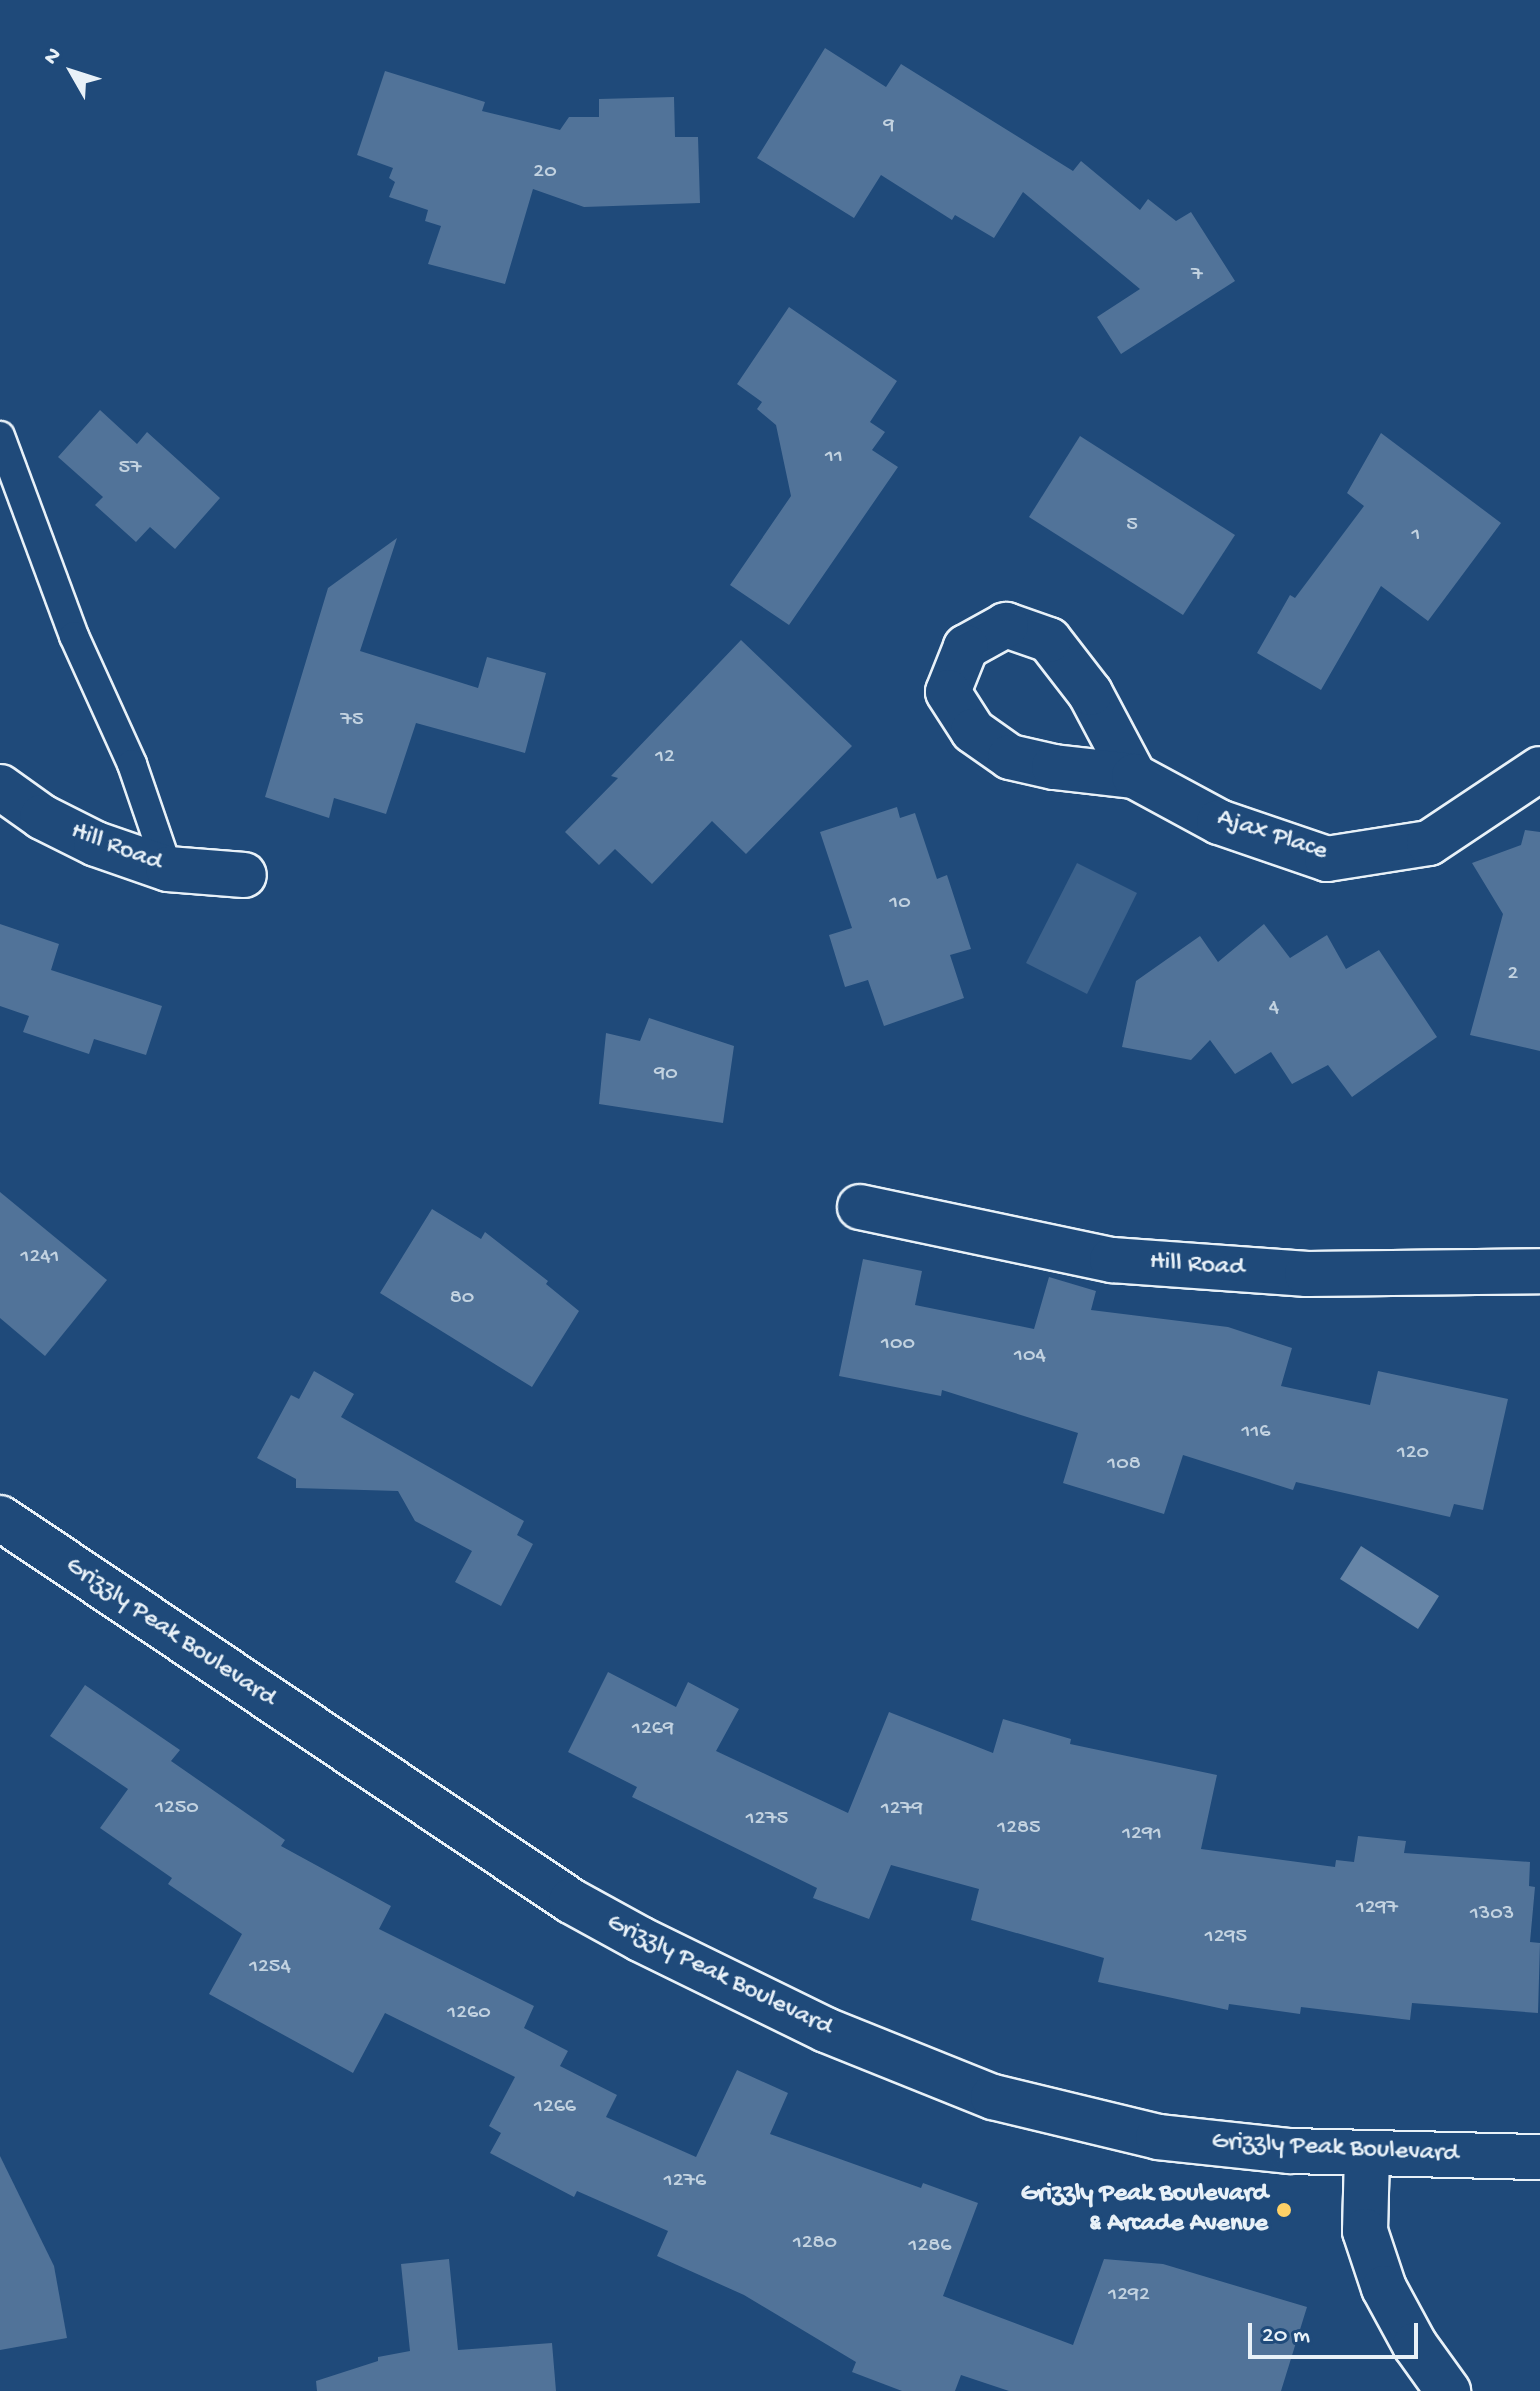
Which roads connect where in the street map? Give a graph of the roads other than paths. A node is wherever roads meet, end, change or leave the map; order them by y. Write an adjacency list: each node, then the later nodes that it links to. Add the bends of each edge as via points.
1 (0, 436): 5 (lane, via 74,636 132,764)
2 (1540, 769): 3 (street, Ajax Place, via 1429,843 1327,859 1219,822)
3 (1134, 776)
4 (0, 787): 5 (street, Hill Road, via 42,817 96,844)
5 (168, 869): 6 (street, Hill Road)
6 (244, 875)
7 (860, 1207): 8 (street, Hill Road, via 1112,1260 1307,1274)
8 (1540, 1271)
9 (0, 1518): 10 (street, Grizzly Peak Boulevard, via 571,1901 826,2030 993,2097 1158,2137)
10 (1367, 2155): 11 (street, Grizzly Peak Boulevard); 12 (street, via 1365,2231 1384,2288)
11 (1540, 2157)
12 (1448, 2391)

